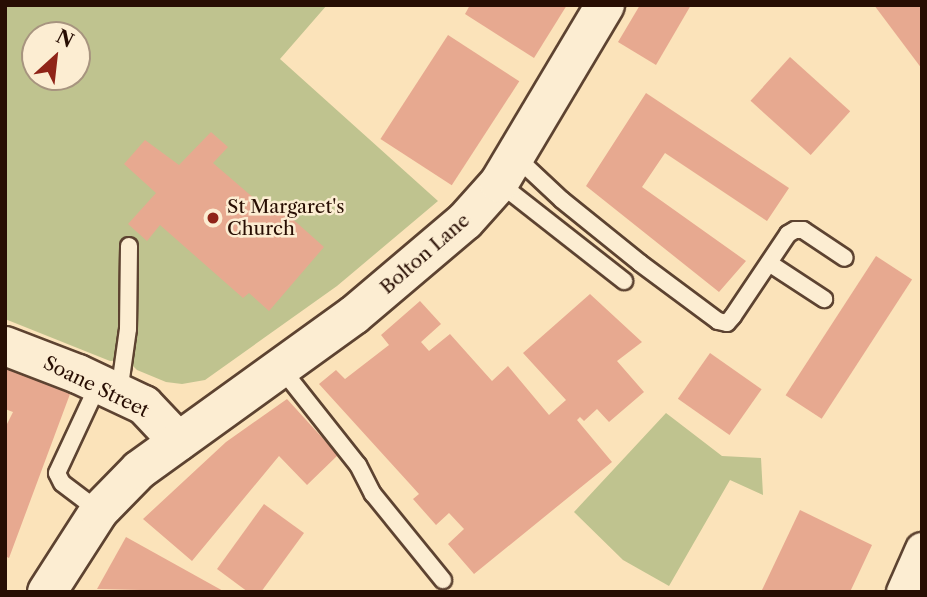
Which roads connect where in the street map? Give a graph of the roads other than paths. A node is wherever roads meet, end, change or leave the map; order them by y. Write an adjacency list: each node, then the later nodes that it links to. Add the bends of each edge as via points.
1 (605, 5): 2 (main road, Bolton Lane)
2 (507, 169): 5 (lane, via 562,200 718,321 727,323); 6 (lane); 9 (main road, Bolton Lane, via 464,222 418,264)
3 (129, 246): 10 (lane, via 128,329)
4 (845, 258): 5 (lane, via 803,230 794,230)
5 (769, 262): 7 (lane)
6 (624, 281)
7 (824, 299)
8 (5, 346): 10 (main road, Soane Street)
9 (281, 368): 11 (main road, Bolton Lane); 14 (lane)
10 (109, 388): 11 (main road, Soane Street, via 144,405); 12 (lane, via 57,473 62,483)
11 (178, 441): 12 (main road, Bolton Lane, via 139,470)
12 (99, 511): 15 (main road, Bolton Lane)
13 (922, 549): 16 (street)
14 (443, 580)
15 (53, 590)
16 (903, 592)

